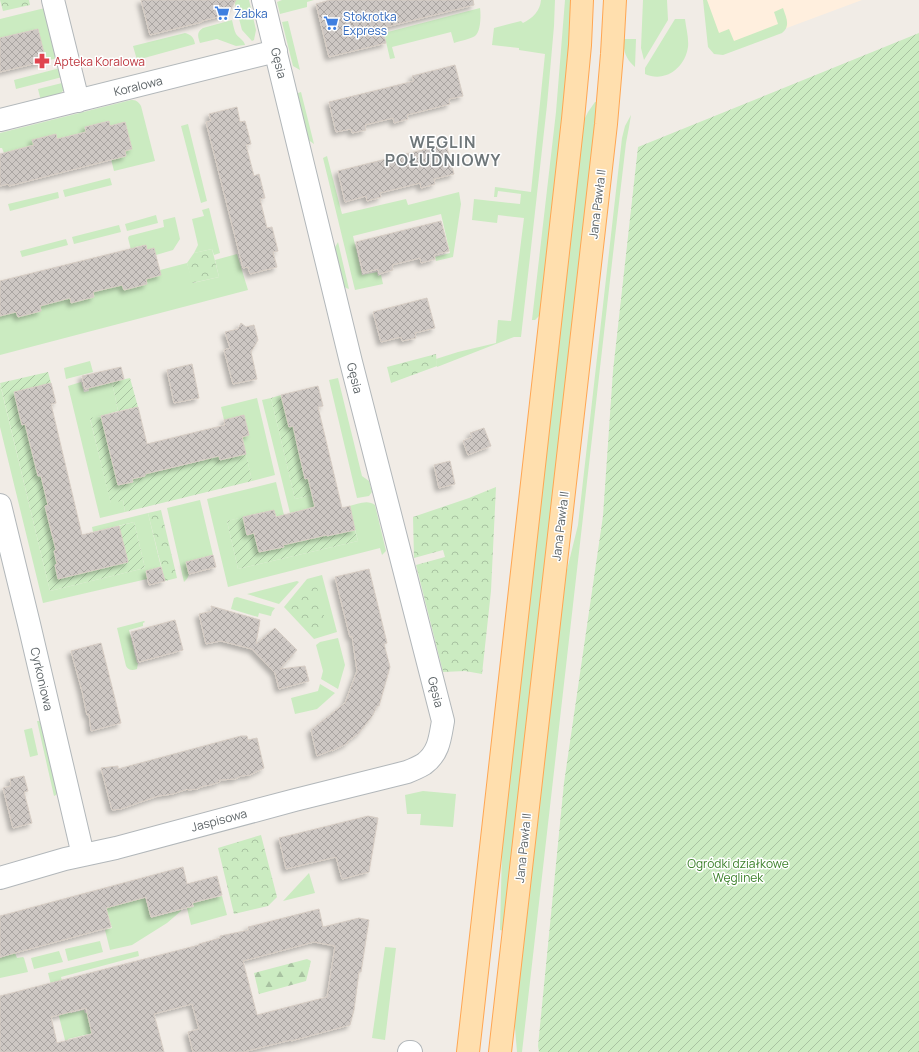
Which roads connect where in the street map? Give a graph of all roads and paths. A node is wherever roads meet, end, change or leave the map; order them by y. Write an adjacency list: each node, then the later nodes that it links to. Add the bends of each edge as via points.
1 (53, 0): 6 (street)
2 (263, 0): 5 (street, Gęsia)
3 (582, 0): 12 (main road, via 574,119)
4 (615, 0): 13 (main road, Jana Pawła II, via 606,124)
5 (276, 52): 6 (street, Koralowa); 9 (street, Gęsia, via 443,721)
6 (78, 101): 7 (street, Koralowa)
7 (0, 120)
8 (0, 504): 10 (street, Cyrkoniowa)
9 (434, 755): 10 (street, Jaspisowa, via 407,772)
10 (83, 855): 11 (street, Jaspisowa)
11 (0, 878)
12 (468, 1052)
13 (500, 1052)

